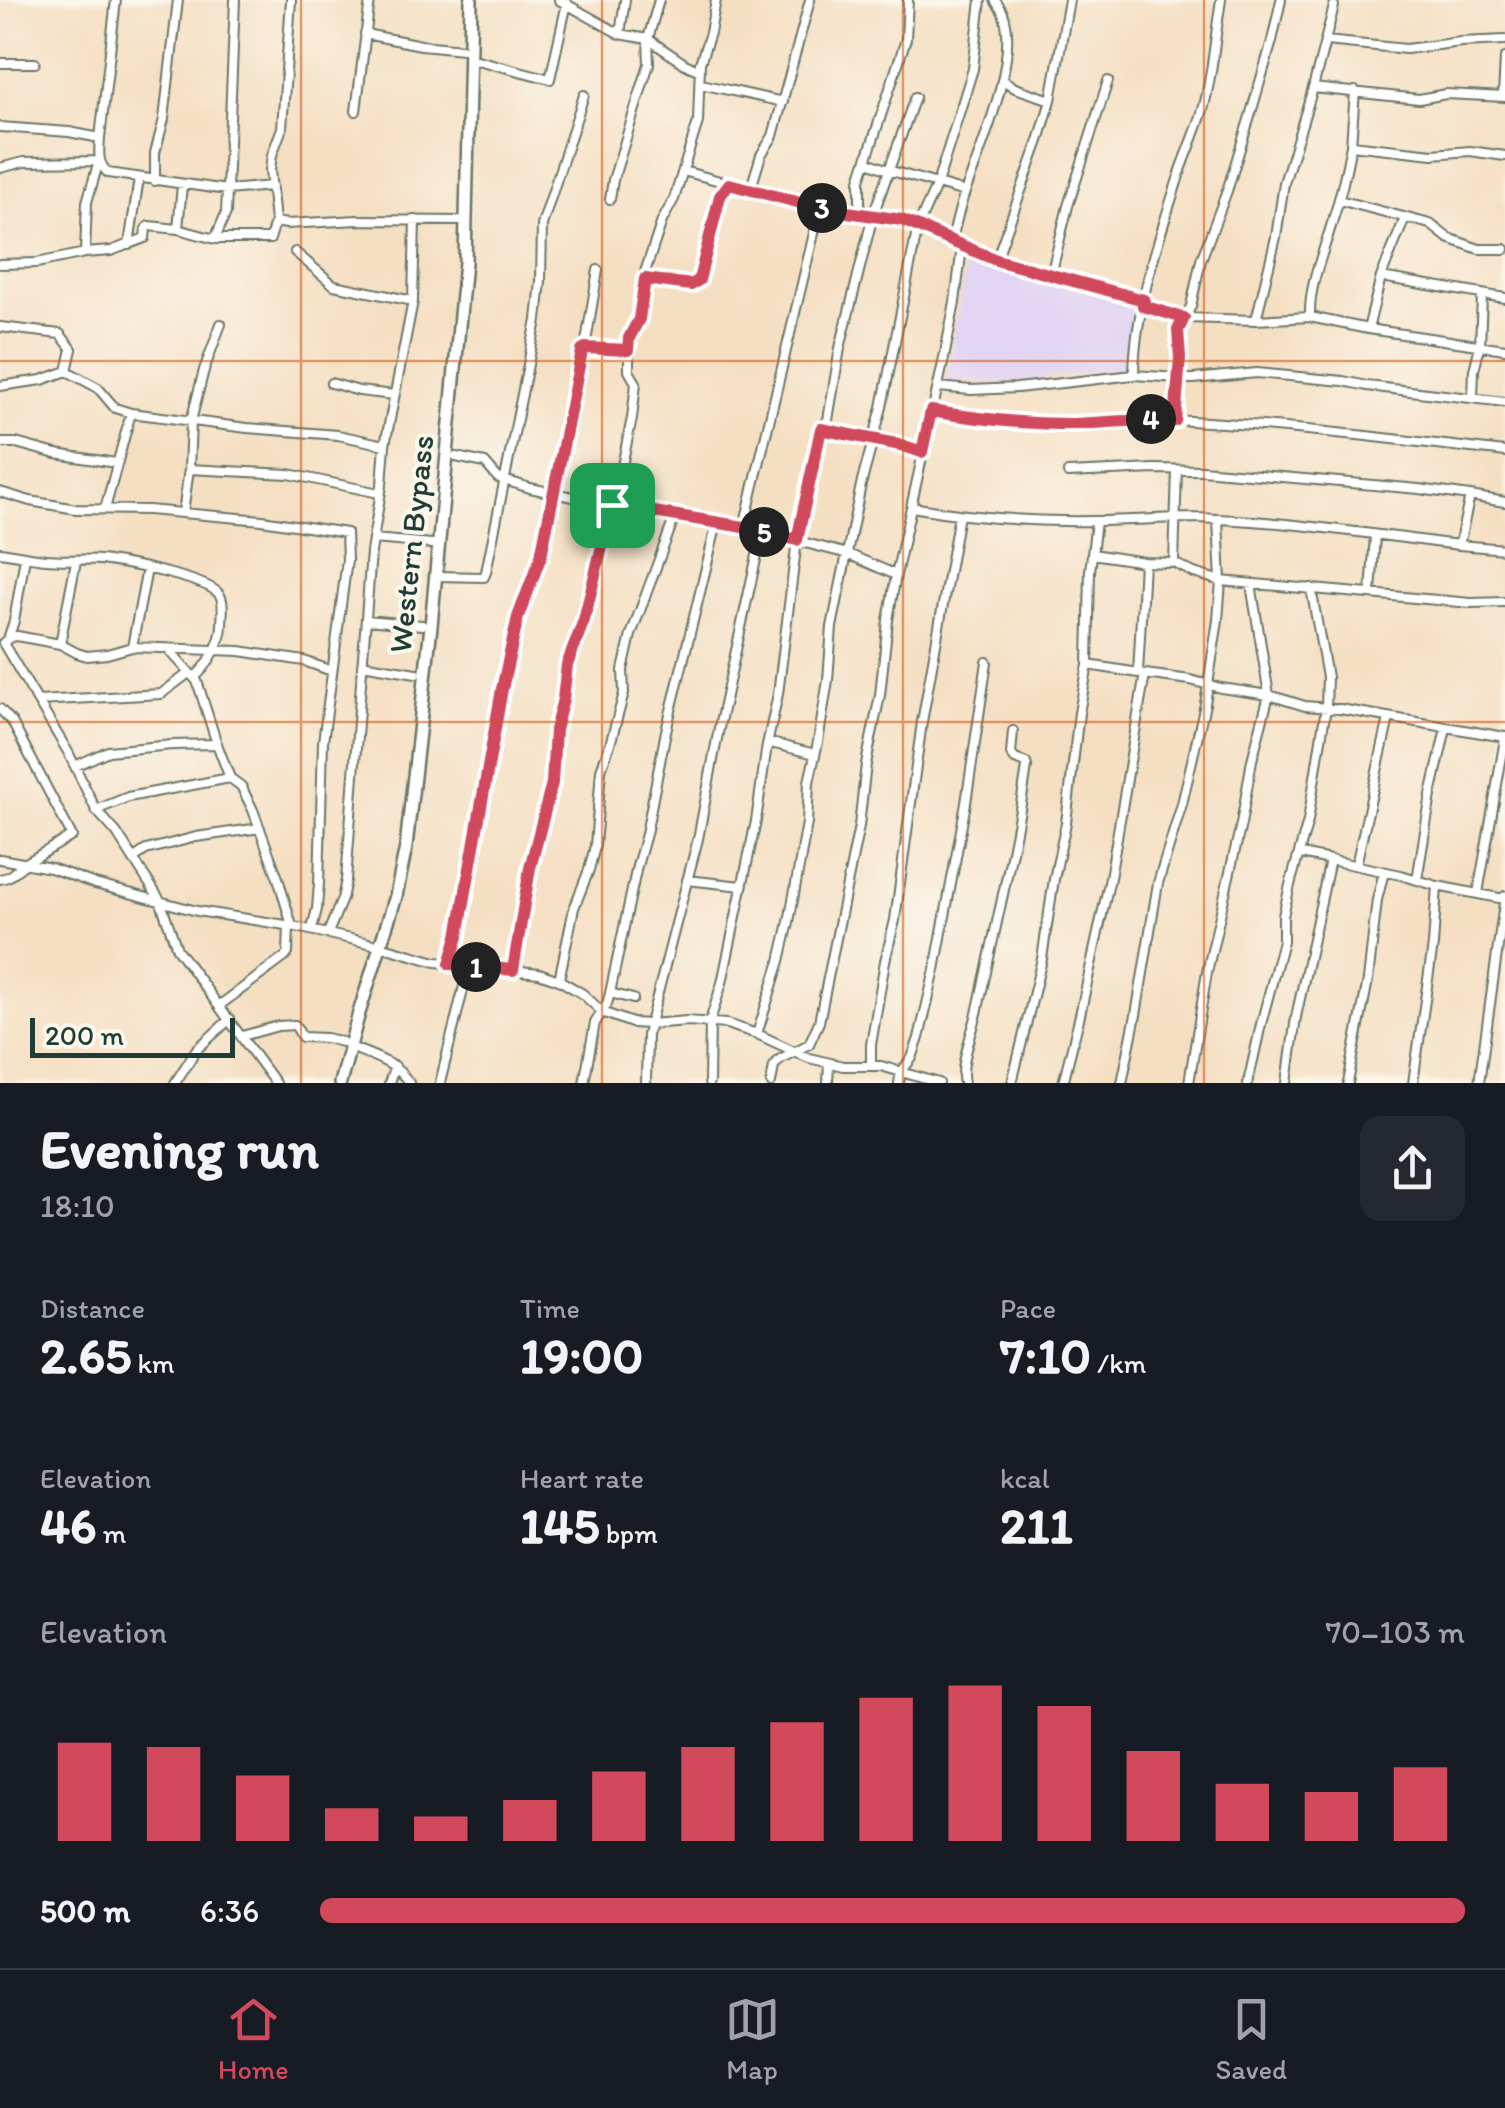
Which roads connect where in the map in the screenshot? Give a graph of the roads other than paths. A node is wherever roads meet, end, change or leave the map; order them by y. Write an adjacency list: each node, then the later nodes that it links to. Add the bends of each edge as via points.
1 (116, 0): 42 (street)
2 (178, 0): 51 (street)
3 (235, 0): 57 (street)
4 (291, 0): 55 (street)
5 (370, 0): 19 (street)
6 (471, 0): 153 (main road, Western Bypass, via 465,262)
7 (625, 0): 20 (street)
8 (659, 0): 21 (street)
9 (716, 0): 29 (street)
10 (810, 0): 39 (street)
11 (908, 0): 46 (street, via 906,39)
12 (982, 0): 53 (street, via 972,69)
13 (994, 0): 30 (street, via 1006,31)
14 (1070, 0): 38 (street)
15 (1222, 0): 86 (street, via 1204,105)
16 (1280, 0): 88 (street, via 1252,113)
17 (562, 1): 20 (street); 26 (street, via 550,79)
18 (1334, 6): 23 (street)
19 (365, 34): 24 (street); 40 (street)
20 (620, 34): 21 (street)
21 (648, 40): 29 (street); 59 (street, via 648,64)
22 (1505, 40): 23 (street, via 1406,49)
23 (1326, 41): 33 (street)
24 (463, 49)
25 (1505, 58): 37 (street)
26 (477, 60)
27 (0, 63): 28 (street)
28 (35, 63)
29 (700, 71): 32 (street)
30 (1002, 80): 38 (street); 58 (street)
31 (1108, 81): 80 (street)
32 (701, 84): 39 (street); 49 (street)
33 (1313, 88): 34 (street); 89 (street, via 1284,183)
34 (1355, 91): 37 (street); 43 (street)
35 (584, 94): 121 (street, via 542,225 537,320)
36 (915, 97): 48 (street)
37 (1504, 97)
38 (1051, 100): 77 (street)
39 (783, 102): 56 (street)
40 (356, 111)
41 (0, 128): 42 (street)
42 (100, 138): 45 (street)
43 (1350, 145): 44 (street); 60 (street)
44 (1505, 156)
45 (99, 161): 47 (street); 50 (street, via 108,173); 76 (street, via 87,202)
46 (868, 162): 48 (street); 62 (street, via 860,180)
47 (0, 168)
48 (888, 170): 53 (street); 63 (street)
49 (683, 172): 52 (street); 82 (street)
50 (139, 178): 51 (street); 72 (street)
51 (155, 181): 54 (street)
52 (729, 184): 56 (street); 82 (street, via 720,196 699,280 691,285)
53 (937, 184): 58 (street); 68 (street)
54 (182, 185): 57 (street); 69 (street)
55 (272, 186): 57 (street); 67 (street)
56 (751, 188): 61 (street)
57 (227, 190): 70 (street)
58 (965, 192): 71 (street)
59 (610, 200)
60 (1339, 200): 64 (street); 87 (street, via 1311,290)
61 (820, 208): 62 (street); 137 (street)
62 (860, 213): 63 (street)
63 (872, 215): 68 (street); 110 (street)
64 (1405, 218): 74 (street, via 1479,250); 81 (street)
65 (415, 220): 66 (street); 67 (street); 85 (street)
66 (460, 221)
67 (276, 222): 70 (street, via 270,239)
68 (918, 226): 71 (street); 111 (street)
69 (178, 229): 70 (street); 72 (street, via 149,226 145,238)
70 (215, 238)
71 (952, 240): 73 (street)
72 (129, 245): 76 (street)
73 (962, 247): 77 (street); 102 (street)
74 (1505, 248)
75 (295, 252): 85 (street, via 334,284)
76 (86, 253): 78 (street)
77 (996, 260): 80 (street)
78 (0, 264)
79 (598, 270): 94 (street)
80 (1050, 275): 86 (street)
81 (1381, 278): 83 (street); 92 (street)
82 (645, 279): 96 (street)
83 (1482, 296): 84 (street); 93 (street)
84 (1505, 298)
85 (413, 301): 103 (street)
86 (1144, 303): 88 (street); 98 (street)
87 (1310, 316): 89 (street); 92 (street)
88 (1184, 318): 89 (street); 99 (street)
89 (1256, 320)
90 (221, 324): 108 (street)
91 (0, 327): 97 (street, via 60,334 72,349)
92 (1368, 329): 93 (street)
93 (1480, 346): 95 (street); 104 (street)
94 (585, 348): 96 (street); 123 (street)
95 (1505, 349)
96 (628, 350): 127 (street, via 636,383)
97 (67, 370): 101 (street); 107 (street)
98 (1134, 374): 99 (street); 102 (street, via 1017,388)
99 (1178, 377): 104 (street, via 1257,373); 109 (street)
100 (331, 384): 103 (street)
101 (0, 386)
102 (938, 387): 106 (street)
103 (394, 395): 113 (street)
104 (1473, 397): 105 (street)
105 (1505, 402)
106 (931, 411): 109 (street, via 1066,424); 114 (street)
107 (130, 412): 108 (street); 117 (street)
108 (191, 421): 113 (street); 118 (street)
109 (1175, 421): 115 (street)
110 (821, 429): 111 (street); 140 (street)
111 (874, 439): 114 (street); 145 (street)
112 (0, 442): 117 (street)
113 (385, 445): 124 (street)
114 (922, 452): 128 (street)
115 (1505, 452)
116 (456, 456): 121 (street, via 485,463)
117 (116, 463): 129 (street)
118 (189, 468): 124 (street, via 289,474); 130 (street)
119 (1177, 470): 120 (street); 125 (street); 133 (street)
120 (1068, 473)
121 (504, 480): 123 (street); 153 (street, via 484,577)
122 (0, 492): 129 (street)
123 (554, 493): 127 (street); 209 (street, via 502,689)
124 (379, 494): 139 (street)
125 (1470, 496): 126 (street); 142 (street)
126 (1505, 502)
127 (612, 505): 132 (street); 211 (street, via 567,665 552,783)
128 (912, 507): 131 (street); 152 (street)
129 (105, 509): 130 (street)
130 (183, 513): 169 (street, via 346,533)
131 (959, 515): 135 (street); 228 (street)
132 (675, 516): 136 (street); 212 (street, via 631,635 624,693 601,770 595,846)
133 (1177, 518): 134 (street); 135 (street); 150 (street)
134 (1218, 520): 138 (street); 154 (street)
135 (1096, 521): 146 (street)
136 (717, 523): 137 (street); 213 (street)
137 (744, 527): 140 (street); 197 (street, via 761,537)
138 (1375, 535): 142 (street); 157 (street)
139 (373, 539): 141 (street); 159 (street)
140 (797, 540): 145 (street); 183 (street)
141 (432, 544)
142 (1459, 545): 143 (street)
143 (1505, 549)
144 (0, 552): 147 (street)
145 (848, 554): 152 (street); 184 (street)
146 (1092, 554): 149 (street); 168 (street)
147 (25, 557): 148 (street); 161 (street)
148 (76, 561): 151 (street); 162 (street)
149 (1144, 562): 150 (street); 171 (street)
150 (1174, 563): 154 (street)
151 (147, 569): 163 (street); 165 (street, via 220,594 222,636)
152 (896, 574): 225 (street, via 856,844 819,1022 809,1044)
153 (436, 576): 233 (main road, Western Bypass, via 403,864)
154 (1220, 581): 155 (street); 173 (street)
155 (1252, 584): 156 (street); 174 (street)
156 (1311, 588): 157 (street); 177 (street, via 1328,677)
157 (1371, 593): 158 (street)
158 (1505, 602)
159 (366, 620): 160 (street); 167 (street)
160 (422, 625)
161 (4, 642): 162 (street, via 15,636); 175 (street)
162 (60, 644): 163 (street, via 88,656)
163 (132, 647): 164 (street)
164 (175, 652): 165 (street); 172 (street)
165 (212, 652): 169 (street, via 270,654); 172 (street)
166 (988, 662): 230 (street, via 935,970 920,1038)
167 (362, 664): 170 (street); 206 (street, via 346,880)
168 (1088, 665): 171 (street); 245 (street, via 1042,959)
169 (332, 670): 205 (street)
170 (416, 673)
171 (1141, 673): 173 (street); 246 (street, via 1110,878)
172 (192, 675): 175 (street, via 161,694); 182 (street)
173 (1208, 685): 174 (street); 247 (street, via 1158,884)
174 (1269, 695): 177 (street); 248 (street)
175 (38, 702): 185 (street)
176 (0, 708): 193 (street, via 72,836)
177 (1326, 708): 178 (street); 189 (street)
178 (1389, 718): 179 (street); 194 (street)
179 (1446, 728): 181 (street); 198 (street)
180 (1014, 730): 244 (street, via 1012,758 1027,767)
181 (1505, 738): 201 (street)
182 (217, 744): 185 (street, via 108,751); 186 (street)
183 (767, 745): 184 (street); 199 (street)
184 (815, 754): 220 (street, via 789,922)
185 (75, 766): 187 (street)
186 (230, 778): 187 (street); 188 (street, via 241,786)
187 (96, 810): 190 (street)
188 (260, 828): 190 (street, via 196,837); 204 (street)
189 (1300, 854): 192 (street); 249 (street)
190 (134, 858): 203 (street)
191 (0, 859): 193 (street)
192 (1330, 860): 194 (street); 250 (street)
193 (26, 863): 196 (street); 203 (street)
194 (1356, 865): 195 (street)
195 (1384, 872): 198 (street); 251 (street)
196 (0, 879)
197 (687, 880): 199 (street); 219 (street)
198 (1417, 880): 200 (street)
199 (742, 886): 218 (street)
200 (1437, 886): 201 (street); 252 (street)
201 (1478, 893): 202 (street)
202 (1504, 898): 253 (street)
203 (160, 900): 204 (street); 215 (street, via 177,949)
204 (290, 926): 205 (street); 215 (street, via 288,954)
205 (312, 929): 206 (street)
206 (328, 933): 207 (street)
207 (373, 944)
208 (387, 948): 209 (street)
209 (450, 964): 210 (street)
210 (468, 966): 211 (street); 236 (street)
211 (513, 970): 212 (street)
212 (559, 980): 216 (street)
213 (610, 993): 214 (street); 216 (street)
214 (633, 998)
215 (220, 1005): 217 (street)
216 (602, 1012): 219 (street); 237 (street)
217 (230, 1020): 221 (street); 231 (street, via 196,1050)
218 (710, 1021): 219 (street); 220 (street); 239 (street)
219 (650, 1024): 238 (street)
220 (757, 1034): 223 (street)
221 (242, 1036): 222 (street, via 295,1025 302,1037); 232 (street)
222 (342, 1042)
223 (776, 1044): 225 (street); 226 (street)
224 (355, 1049): 229 (street)
225 (792, 1052): 226 (street); 227 (street)
226 (780, 1059): 240 (street)
227 (829, 1064): 228 (street); 241 (street)
228 (872, 1065): 230 (street)
229 (395, 1066): 234 (street); 235 (street)
230 (901, 1072): 242 (street); 243 (street)
231 (175, 1083)
232 (275, 1083)
233 (340, 1083)
234 (389, 1083)
235 (410, 1083)
236 (440, 1083)
237 (584, 1083)
238 (646, 1083)
239 (709, 1083)
240 (771, 1083)
241 (828, 1083)
242 (898, 1083)
243 (939, 1083)
244 (964, 1083)
245 (1012, 1083)
246 (1063, 1083)
247 (1122, 1083)
248 (1189, 1083)
249 (1248, 1083)
250 (1287, 1083)
251 (1348, 1083)
252 (1413, 1083)
253 (1478, 1083)

